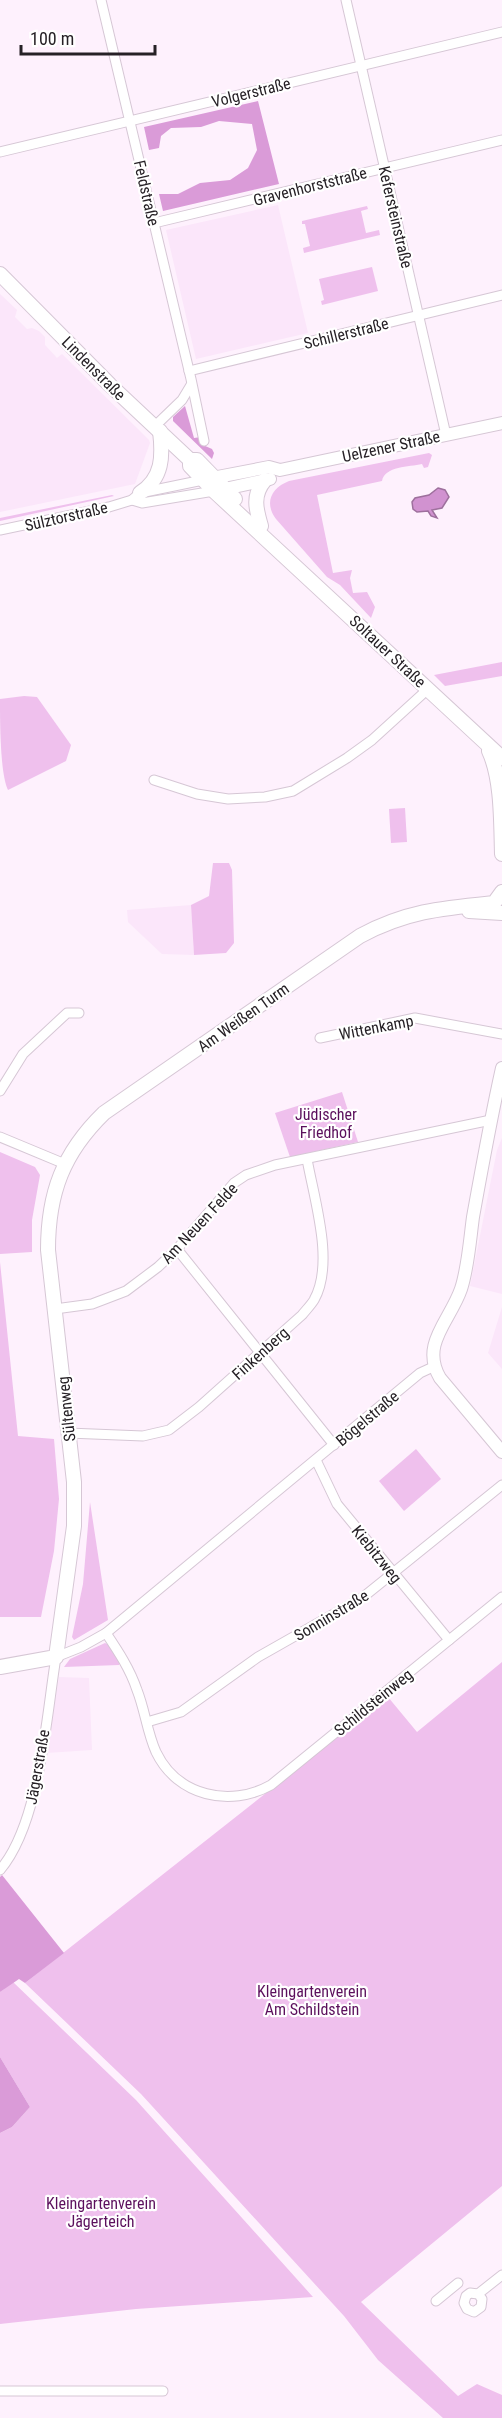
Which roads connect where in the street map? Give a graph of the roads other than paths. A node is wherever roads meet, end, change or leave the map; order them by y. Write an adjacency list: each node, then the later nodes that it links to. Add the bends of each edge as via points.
1 (101, 0): 5 (street, Feldstraße)
2 (346, 0): 4 (street, Kefersteinstraße)
3 (502, 32): 4 (street, Volgerstraße)
4 (361, 65): 5 (street, Volgerstraße); 8 (street, Kefersteinstraße)
5 (130, 122): 7 (street, Volgerstraße); 9 (street, Feldstraße)
6 (502, 140): 8 (street, Gravenhorststraße)
7 (0, 152)
8 (385, 168): 9 (street, Gravenhorststraße); 12 (street, Kefersteinstraße)
9 (154, 223): 13 (street, Feldstraße)
10 (0, 274): 16 (main road, Lindenstraße)
11 (502, 295): 12 (street, Schillerstraße)
12 (419, 315): 13 (street, Schillerstraße); 17 (street, Kefersteinstraße)
13 (189, 371): 14 (street, Feldstraße)
14 (191, 385): 16 (street); 18 (street, Feldstraße)
15 (502, 423): 17 (street, Uelzener Straße)
16 (157, 429): 21 (main road, Lindenstraße, via 190,460 190,466); 22 (main road, via 161,465 156,478)
17 (445, 431): 19 (street, Uelzener Straße)
18 (204, 441)
19 (280, 470): 20 (street, Uelzener Straße); 21 (street, Uelzener Straße, via 269,467)
20 (265, 480): 21 (street, Uelzener Straße); 23 (main road, via 256,501)
21 (214, 484): 22 (street, Sülztorstraße); 22 (street, Sülztorstraße, via 142,502); 23 (main road, Soltauer Straße); 25 (main road, Soltauer Straße)
22 (136, 497): 24 (street, Sülztorstraße)
23 (261, 526): 25 (main road, Soltauer Straße)
24 (0, 530)
25 (273, 544): 26 (main road, Soltauer Straße)
26 (428, 689): 27 (main road, Soltauer Straße); 29 (street, via 372,740 293,791 228,799)
27 (482, 739): 28 (main road, Soltauer Straße); 30 (main road, via 494,758 501,782)
28 (502, 758)
29 (154, 780)
30 (502, 854)
31 (500, 903): 40 (main road, Am Weißen Turm, via 446,907 399,918 351,942 104,1113 78,1141)
32 (79, 1013): 36 (street, via 67,1013 23,1054)
33 (502, 1034): 34 (street, Wittenkamp, via 415,1018)
34 (320, 1038)
35 (502, 1068): 37 (street)
36 (0, 1091)
37 (490, 1120): 39 (street, Am Neuen Felde); 44 (street, via 461,1289 435,1341)
38 (0, 1137): 40 (street)
39 (308, 1159): 41 (street, Am Neuen Felde, via 259,1170 234,1183); 43 (street, Finkenberg, via 323,1248 320,1286 302,1315)
40 (65, 1164): 42 (main road, Sültenweg, via 52,1198 49,1221)
41 (177, 1249): 42 (street, Am Neuen Felde, via 143,1280 110,1299); 43 (street)
42 (55, 1309): 45 (main road, Sültenweg)
43 (259, 1354): 45 (street, Finkenberg, via 169,1430 143,1436); 46 (street)
44 (433, 1367): 46 (street, Bögelstraße, via 420,1373); 47 (street)
45 (68, 1432): 54 (main road, Sültenweg, via 74,1526)
46 (334, 1445): 48 (street, Bögelstraße)
47 (502, 1452)
48 (316, 1461): 50 (street, Kiebitzweg, via 337,1504); 52 (street, Bögelstraße)
49 (502, 1485): 50 (street, Sonninstraße)
50 (393, 1574): 53 (street, Kiebitzweg); 56 (street, Sonninstraße, via 349,1606 258,1657 181,1712)
51 (502, 1597): 53 (street, Schildsteinweg)
52 (106, 1633): 54 (street, Bögelstraße); 56 (street, via 130,1671)
53 (449, 1640): 56 (street, Schildsteinweg, via 271,1785 239,1797 216,1796 184,1785 157,1754)
54 (56, 1657): 55 (main road); 57 (street, Jägerstraße, via 30,1807 20,1839)
55 (0, 1667)
56 (147, 1722)
57 (0, 1870)
58 (502, 2275): 60 (street)
59 (458, 2283): 61 (street)
60 (478, 2294)
61 (436, 2301)
62 (0, 2391): 63 (street)
63 (163, 2391)

